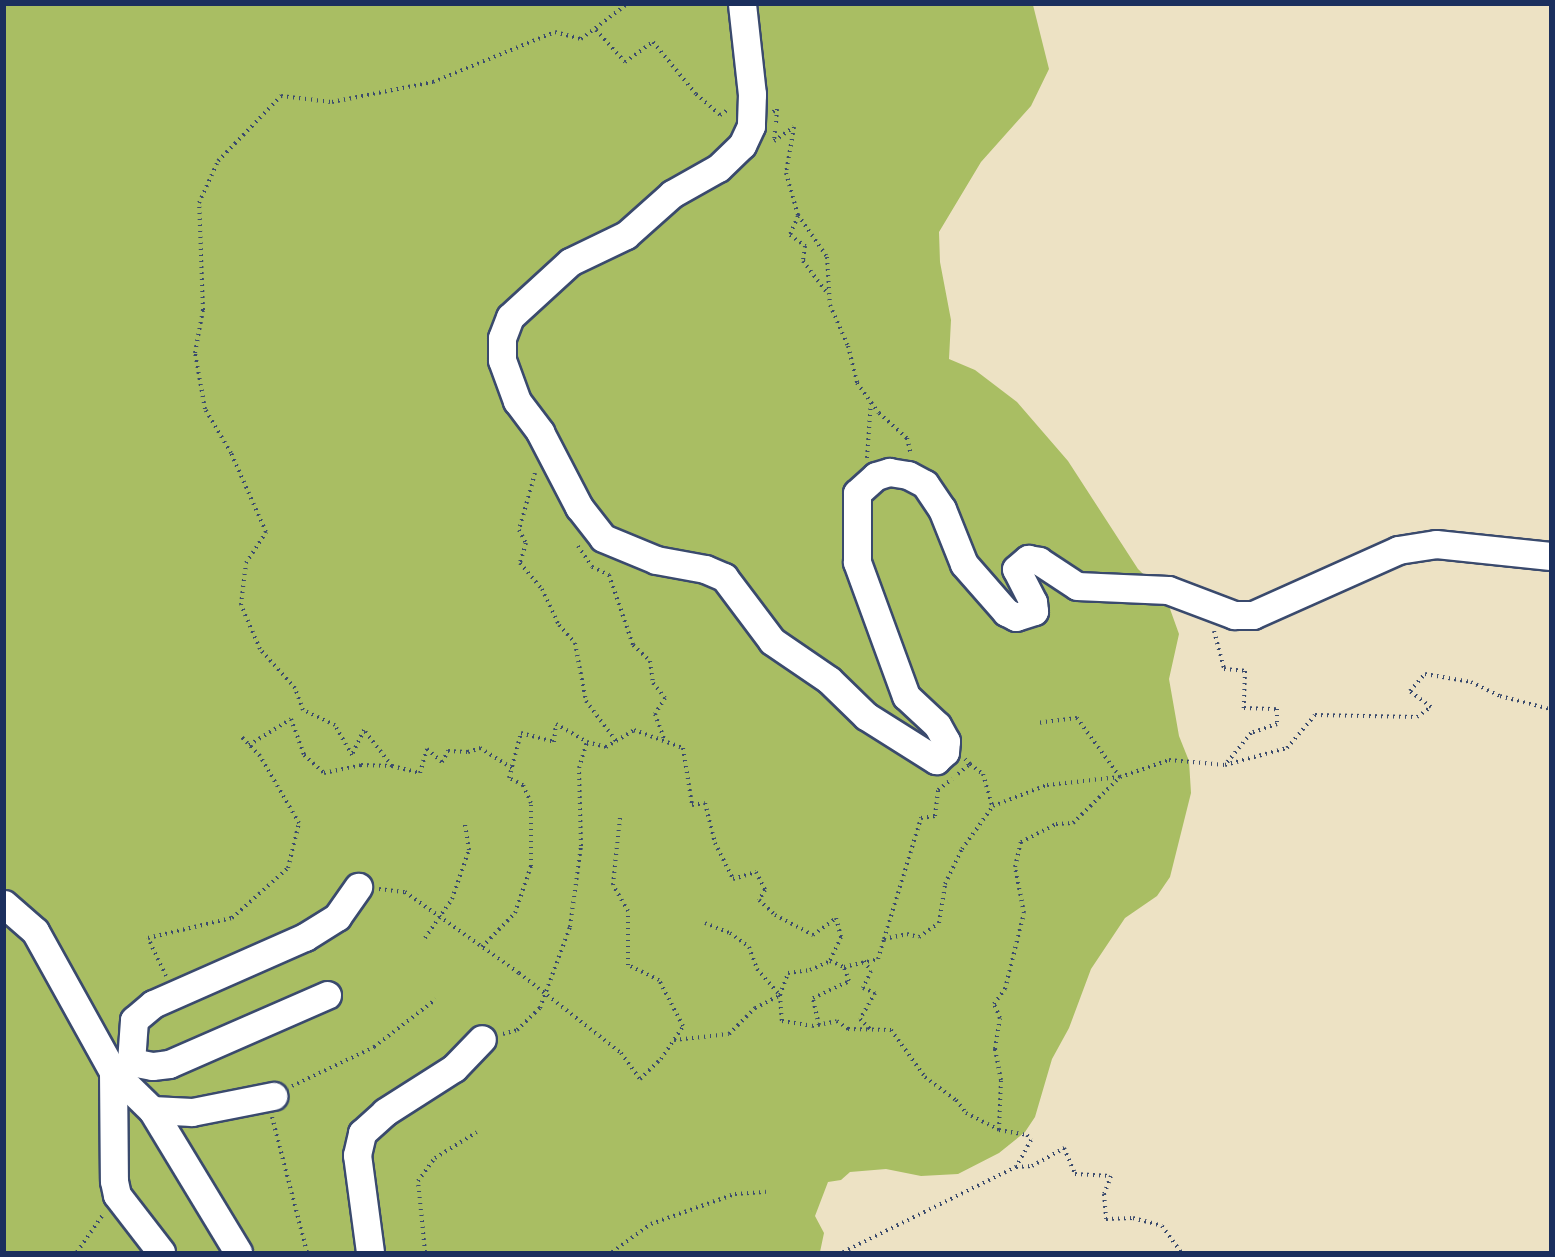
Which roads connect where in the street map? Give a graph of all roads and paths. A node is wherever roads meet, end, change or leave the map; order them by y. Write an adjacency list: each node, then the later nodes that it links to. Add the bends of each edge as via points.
1 (627, 4): 3 (path)
2 (742, 4): 4 (street)
3 (596, 30): 4 (path, via 625,62 653,42 696,94 720,115); 25 (path, via 581,39 555,32 434,82 383,94 332,102 280,96 218,161 199,203 203,310 195,353 206,409 231,453 266,532 246,563 241,605 260,648 295,688 303,710 335,725 352,755 364,730)
4 (752, 94): 5 (street)
5 (751, 126): 6 (path, via 777,109 774,141 794,127 786,173); 9 (street, via 742,145 718,168 672,194 626,235 570,262 510,317 502,338 506,372 517,401)
6 (798, 215): 7 (path, via 826,257); 7 (path, via 790,235 805,246 803,261)
7 (829, 296): 8 (path, via 857,383)
8 (871, 402): 10 (path, via 907,438); 11 (path)
9 (544, 440): 18 (path, via 519,530 526,543 520,563 542,589 559,625 575,643 586,701); 20 (street, via 579,507 603,538 656,560 705,569 724,577 772,641 829,680 866,716 936,760 945,752)
10 (916, 479): 11 (street, via 889,472); 14 (street, via 925,484 942,509 964,564 1006,612 1016,617 1034,611 1034,602 1016,569 1028,559 1039,561 1077,586 1168,590)
11 (865, 482): 20 (street, via 857,493 857,562 906,696 937,725)
12 (575, 541): 19 (path, via 592,567 609,575 633,645 650,661 653,683 665,698 655,714)
13 (1551, 556): 14 (street, via 1436,544 1398,550 1253,615)
14 (1234, 615): 24 (path, via 1213,627 1224,669 1245,671 1244,708 1277,709 1277,724 1251,733)
15 (1551, 709): 24 (path, via 1500,696 1471,682 1425,674 1410,691 1431,707 1417,717 1315,715 1287,748)
16 (1038, 723): 27 (path, via 1077,718)
17 (240, 735): 22 (path)
18 (615, 741): 19 (path, via 634,730); 21 (path, via 606,747)
19 (665, 741): 38 (path, via 683,748 692,805 705,803 715,843 734,879 756,872 765,890 759,900 776,915 813,935 836,918 841,937)
20 (946, 741): 23 (path)
21 (586, 742): 26 (path, via 556,724 554,742 521,733); 44 (path, via 579,768 581,846 570,927)
22 (249, 745): 25 (path, via 291,718 304,755 324,773 361,765); 42 (path, via 260,756 298,823 288,868 232,918 148,938)
23 (970, 764): 28 (path, via 983,774); 36 (path, via 938,790 935,816 921,818)
24 (1225, 765): 27 (path, via 1169,760)
25 (392, 766): 26 (path, via 420,774 427,749 442,762 448,751 468,752 480,747)
26 (512, 768): 37 (path, via 509,778 523,785 531,803 531,866 514,913)
27 (1120, 777): 28 (path, via 1047,785); 53 (path, via 1073,823 1056,824 1021,842 1015,867 1024,913 1005,989 994,1004 1000,1018 995,1048 1001,1080)
28 (993, 806): 36 (path, via 962,849 945,884 939,923 919,937 907,934)
29 (620, 817): 49 (path, via 613,885 628,911 628,964 658,980 683,1026)
30 (465, 824): 33 (path, via 469,850 452,899)
31 (358, 887): 33 (path, via 405,892); 42 (street, via 337,917 305,937)
32 (4, 904): 50 (street, via 35,931)
33 (440, 917): 35 (path); 37 (path)
34 (705, 923): 41 (path, via 730,933 749,947 757,969)
35 (425, 938)
36 (884, 939): 39 (path, via 878,959)
37 (482, 947): 44 (path)
38 (830, 961): 40 (path); 41 (path, via 810,970 788,973)
39 (863, 961): 40 (path); 47 (path, via 871,971 863,988 876,993 860,1019)
40 (844, 967): 46 (path, via 849,981 813,998)
41 (780, 994): 46 (path, via 782,1021); 49 (path, via 755,1008 729,1035)
42 (174, 995): 50 (street, via 153,1004 134,1020)
43 (327, 995): 50 (street, via 169,1064)
44 (545, 995): 48 (path, via 540,1008 517,1030); 49 (path, via 621,1053 640,1079)
45 (436, 999): 51 (path, via 374,1047)
46 (819, 1025): 47 (path, via 837,1022 849,1029)
47 (870, 1029): 53 (path, via 891,1030 925,1077 956,1100 966,1113)
48 (482, 1039): 62 (street, via 454,1068 385,1112 362,1133 357,1155)
49 (674, 1040)
50 (122, 1067): 52 (street); 57 (street, via 114,1181)
51 (273, 1096): 52 (street, via 192,1112); 61 (path, via 270,1110)
52 (152, 1110): 60 (street)
53 (999, 1130): 55 (path, via 1027,1135 1030,1140)
54 (477, 1132): 63 (path, via 435,1158 418,1181)
55 (1016, 1167): 65 (path); 66 (path, via 1032,1166 1064,1148 1076,1174 1111,1176 1104,1194 1106,1219 1133,1218 1162,1226)
56 (766, 1192): 64 (path, via 735,1194 651,1224)
57 (117, 1195): 58 (path); 59 (street)
58 (77, 1252)
59 (161, 1252)
60 (238, 1252)
61 (307, 1252)
62 (370, 1252)
63 (424, 1252)
64 (612, 1252)
65 (843, 1252)
66 (1181, 1252)

